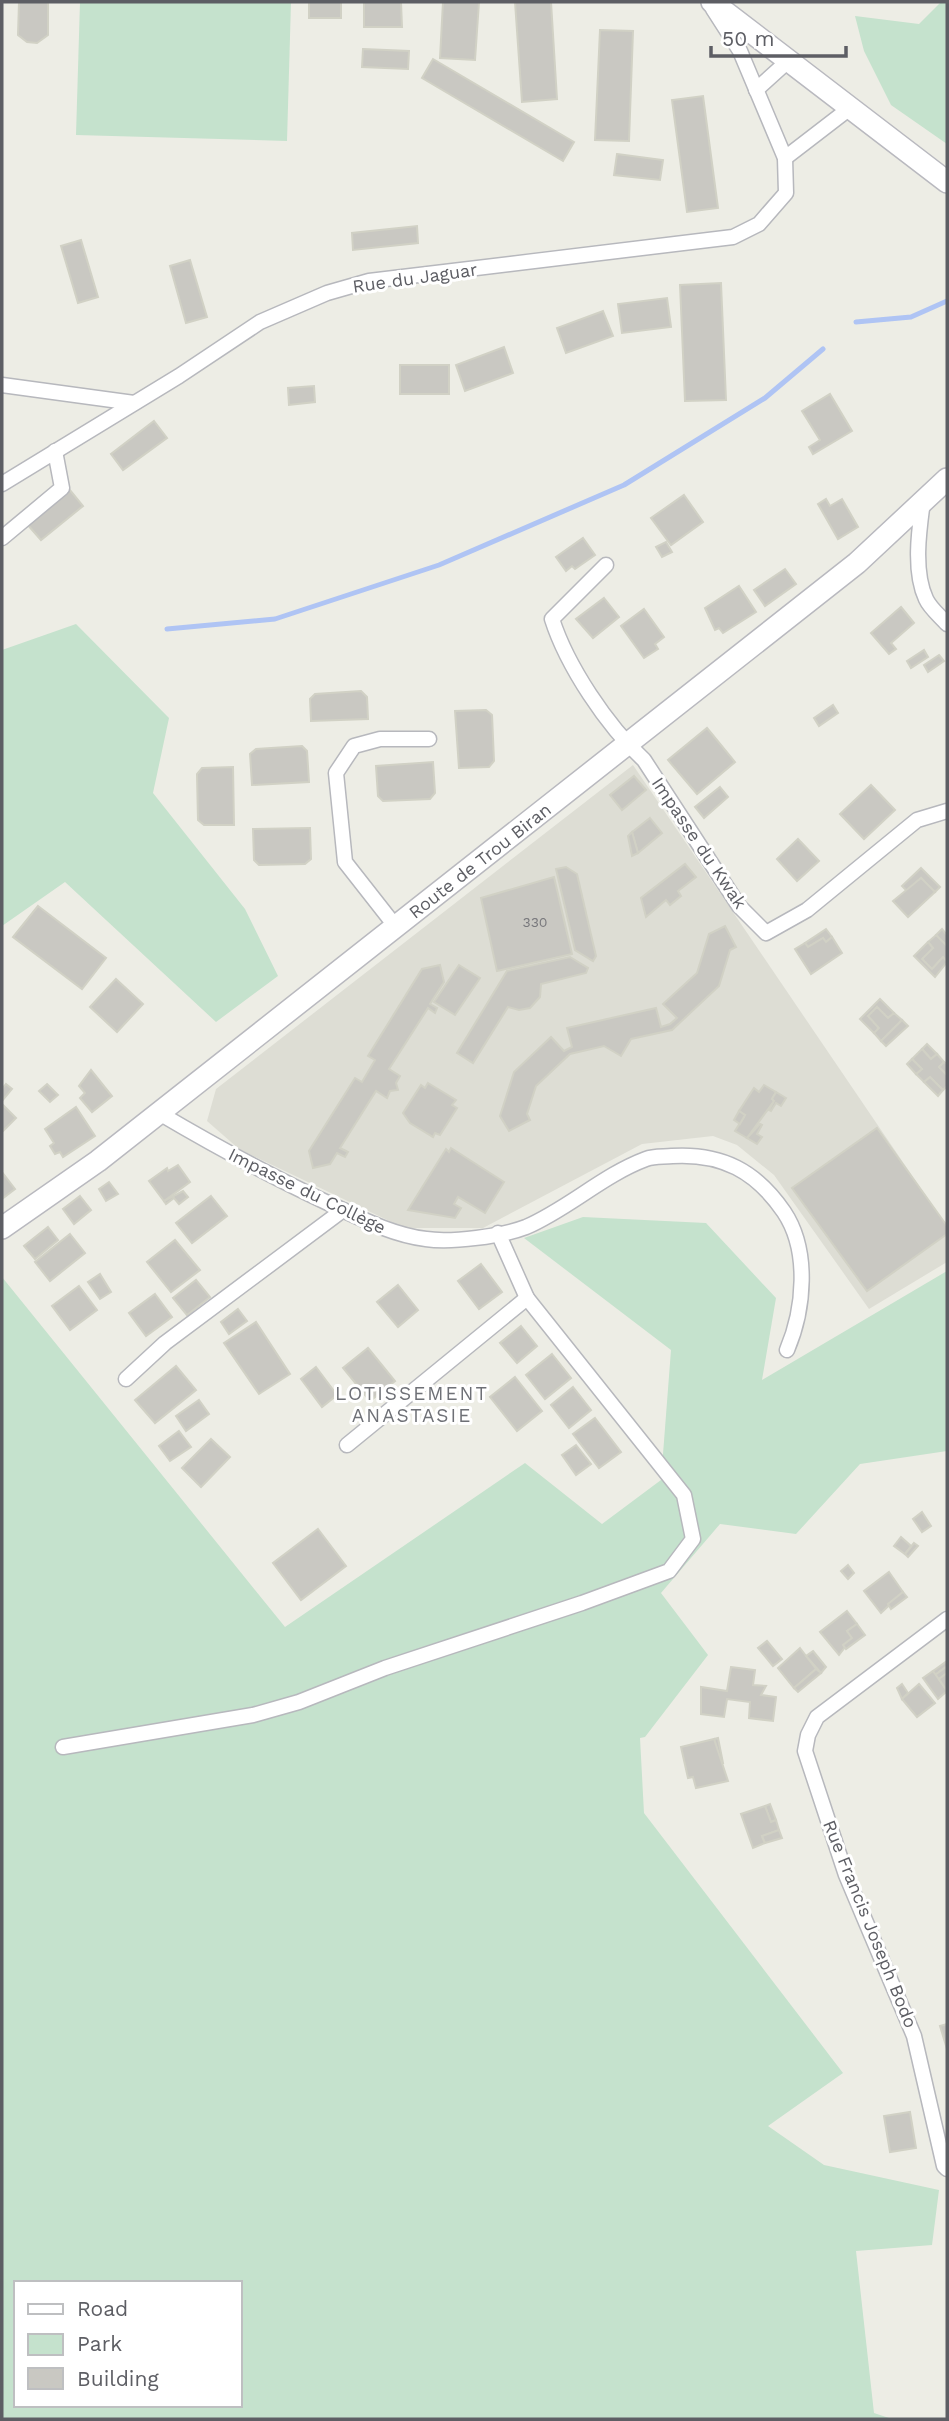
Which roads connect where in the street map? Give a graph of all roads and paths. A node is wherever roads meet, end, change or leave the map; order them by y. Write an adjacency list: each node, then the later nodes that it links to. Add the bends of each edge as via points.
1 (710, 2): 2 (main road); 3 (street, Rue du Jaguar)
2 (788, 61): 3 (street); 4 (main road)
3 (757, 90): 5 (street, Rue du Jaguar)
4 (850, 108): 5 (street); 6 (main road)
5 (785, 158): 10 (street, Rue du Jaguar, via 786,193 759,224 733,237 369,281 260,322)
6 (923, 163): 7 (main road); 8 (main road)
7 (947, 176)
8 (947, 182)
9 (2, 385): 10 (street)
10 (134, 403): 11 (street, Rue du Jaguar)
11 (55, 451): 13 (street, Rue du Jaguar); 15 (street, via 62,488)
12 (947, 479): 14 (main road, Route de Trou Biran)
13 (2, 484)
14 (923, 500): 17 (street, via 918,535 921,578 925,598); 19 (main road, Route de Trou Biran, via 857,563)
15 (2, 538)
16 (606, 565): 19 (street, via 552,619 561,648)
17 (947, 624)
18 (429, 739): 21 (street, via 380,739 354,746 336,774 345,862)
19 (626, 743): 20 (street, Impasse du Kwak, via 644,760 739,906 766,933 807,910 917,820); 21 (main road, Route de Trou Biran)
20 (947, 811)
21 (396, 927): 22 (main road, Route de Trou Biran)
22 (159, 1113): 23 (street, Impasse du Collège); 24 (main road, Route de Trou Biran)
23 (343, 1210): 25 (street, Impasse du Collège, via 397,1234 429,1240); 28 (street, via 165,1343)
24 (2, 1228)
25 (498, 1233): 26 (street); 27 (street, Impasse du Collège, via 524,1228 648,1158 691,1155 721,1159 769,1190 790,1221 800,1258 801,1296 797,1326)
26 (527, 1298): 29 (street); 31 (street, via 684,1495 692,1539 669,1571 299,1702 253,1715)
27 (787, 1350)
28 (126, 1379)
29 (347, 1444)
30 (947, 1619): 32 (street, Rue Francis Joseph Bodo, via 817,1717 806,1751 846,1875 914,2036)
31 (63, 1747)
32 (947, 2169)

